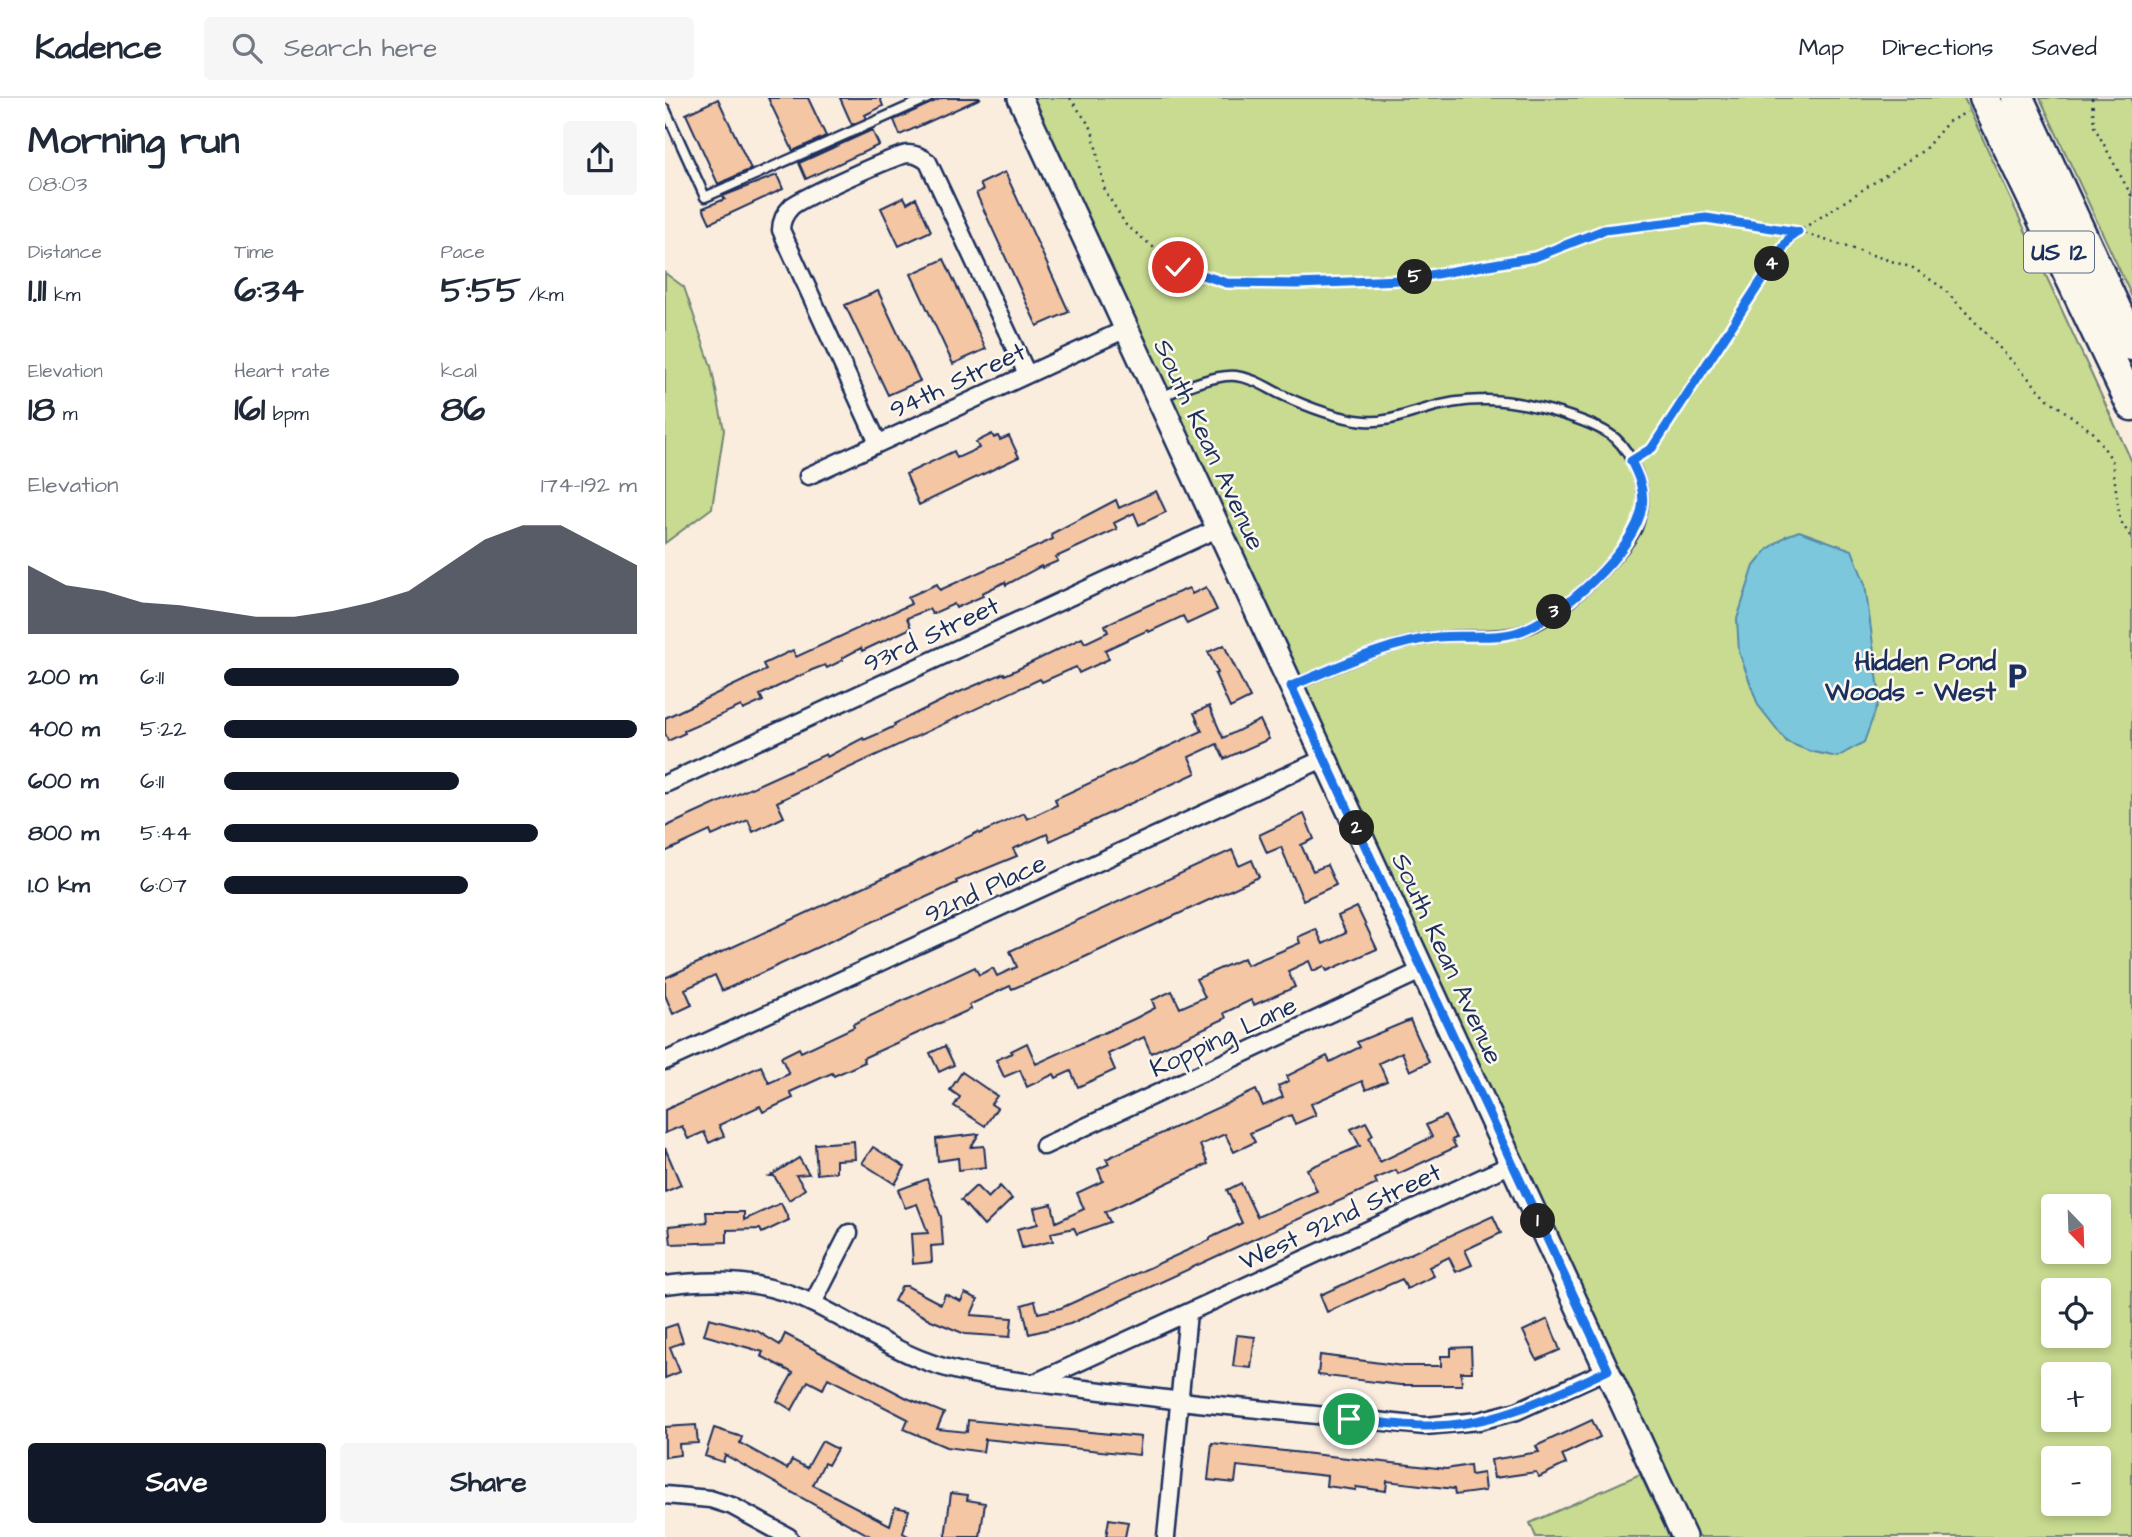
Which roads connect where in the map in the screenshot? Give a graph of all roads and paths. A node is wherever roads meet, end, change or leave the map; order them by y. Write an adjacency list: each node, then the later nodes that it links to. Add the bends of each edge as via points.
1 (927, 98): 6 (lane)
2 (1020, 98): 11 (street, South Kean Avenue)
3 (1070, 98): 10 (path, via 1093,129 1105,191 1126,225 1178,267 1227,283 1401,280 1535,257 1604,230 1706,218)
4 (2018, 98): 12 (highway, US 12)
5 (2092, 98): 9 (path, via 2094,126)
6 (908, 102): 8 (lane, via 705,197)
7 (1976, 105): 10 (path, via 1948,122 1924,150); 15 (highway, US 12)
8 (665, 109)
9 (2132, 197)
10 (1798, 232): 17 (path, via 1790,237 1652,448); 20 (path, via 1913,268 1943,288 2048,399 2094,433 2112,460 2120,520)
11 (1126, 329): 13 (street, 94th Street); 14 (street, South Kean Avenue)
12 (2132, 345)
13 (1027, 374): 16 (street, 94th Street); 16 (street, via 928,162 914,155 899,156 844,181 791,208 781,230)
14 (1158, 398): 17 (lane, via 1235,376 1322,411 1369,421 1395,419 1456,402 1511,403 1540,407 1597,429 1615,439); 19 (street, South Kean Avenue)
15 (2132, 405)
16 (878, 443): 18 (street, 94th Street)
17 (1631, 461): 21 (lane, via 1643,505 1637,529 1616,558 1543,622 1505,635 1438,637 1365,654)
18 (807, 476)
19 (1219, 528): 21 (street, South Kean Avenue); 23 (street, 93rd Street)
20 (2132, 539)
21 (1291, 686): 22 (street, South Kean Avenue)
22 (1325, 758): 24 (street, South Kean Avenue); 25 (street, 92nd Place)
23 (665, 784)
24 (1423, 970): 26 (street, Kopping Lane); 27 (street, South Kean Avenue)
25 (665, 1061)
26 (1044, 1146)
27 (1512, 1164): 31 (street, West 92nd Street); 32 (street, South Kean Avenue)
28 (849, 1233): 30 (street)
29 (665, 1285): 30 (street, via 738,1281)
30 (813, 1303): 33 (street, via 948,1370)
31 (1188, 1313): 33 (street, West 92nd Street); 34 (street)
32 (1608, 1370): 34 (street, via 1517,1411 1425,1426); 38 (street, South Kean Avenue)
33 (1034, 1383): 34 (street)
34 (1181, 1401): 37 (street)
35 (665, 1495): 36 (street, via 732,1506)
36 (789, 1537)
37 (1166, 1537)
38 (1684, 1537)

